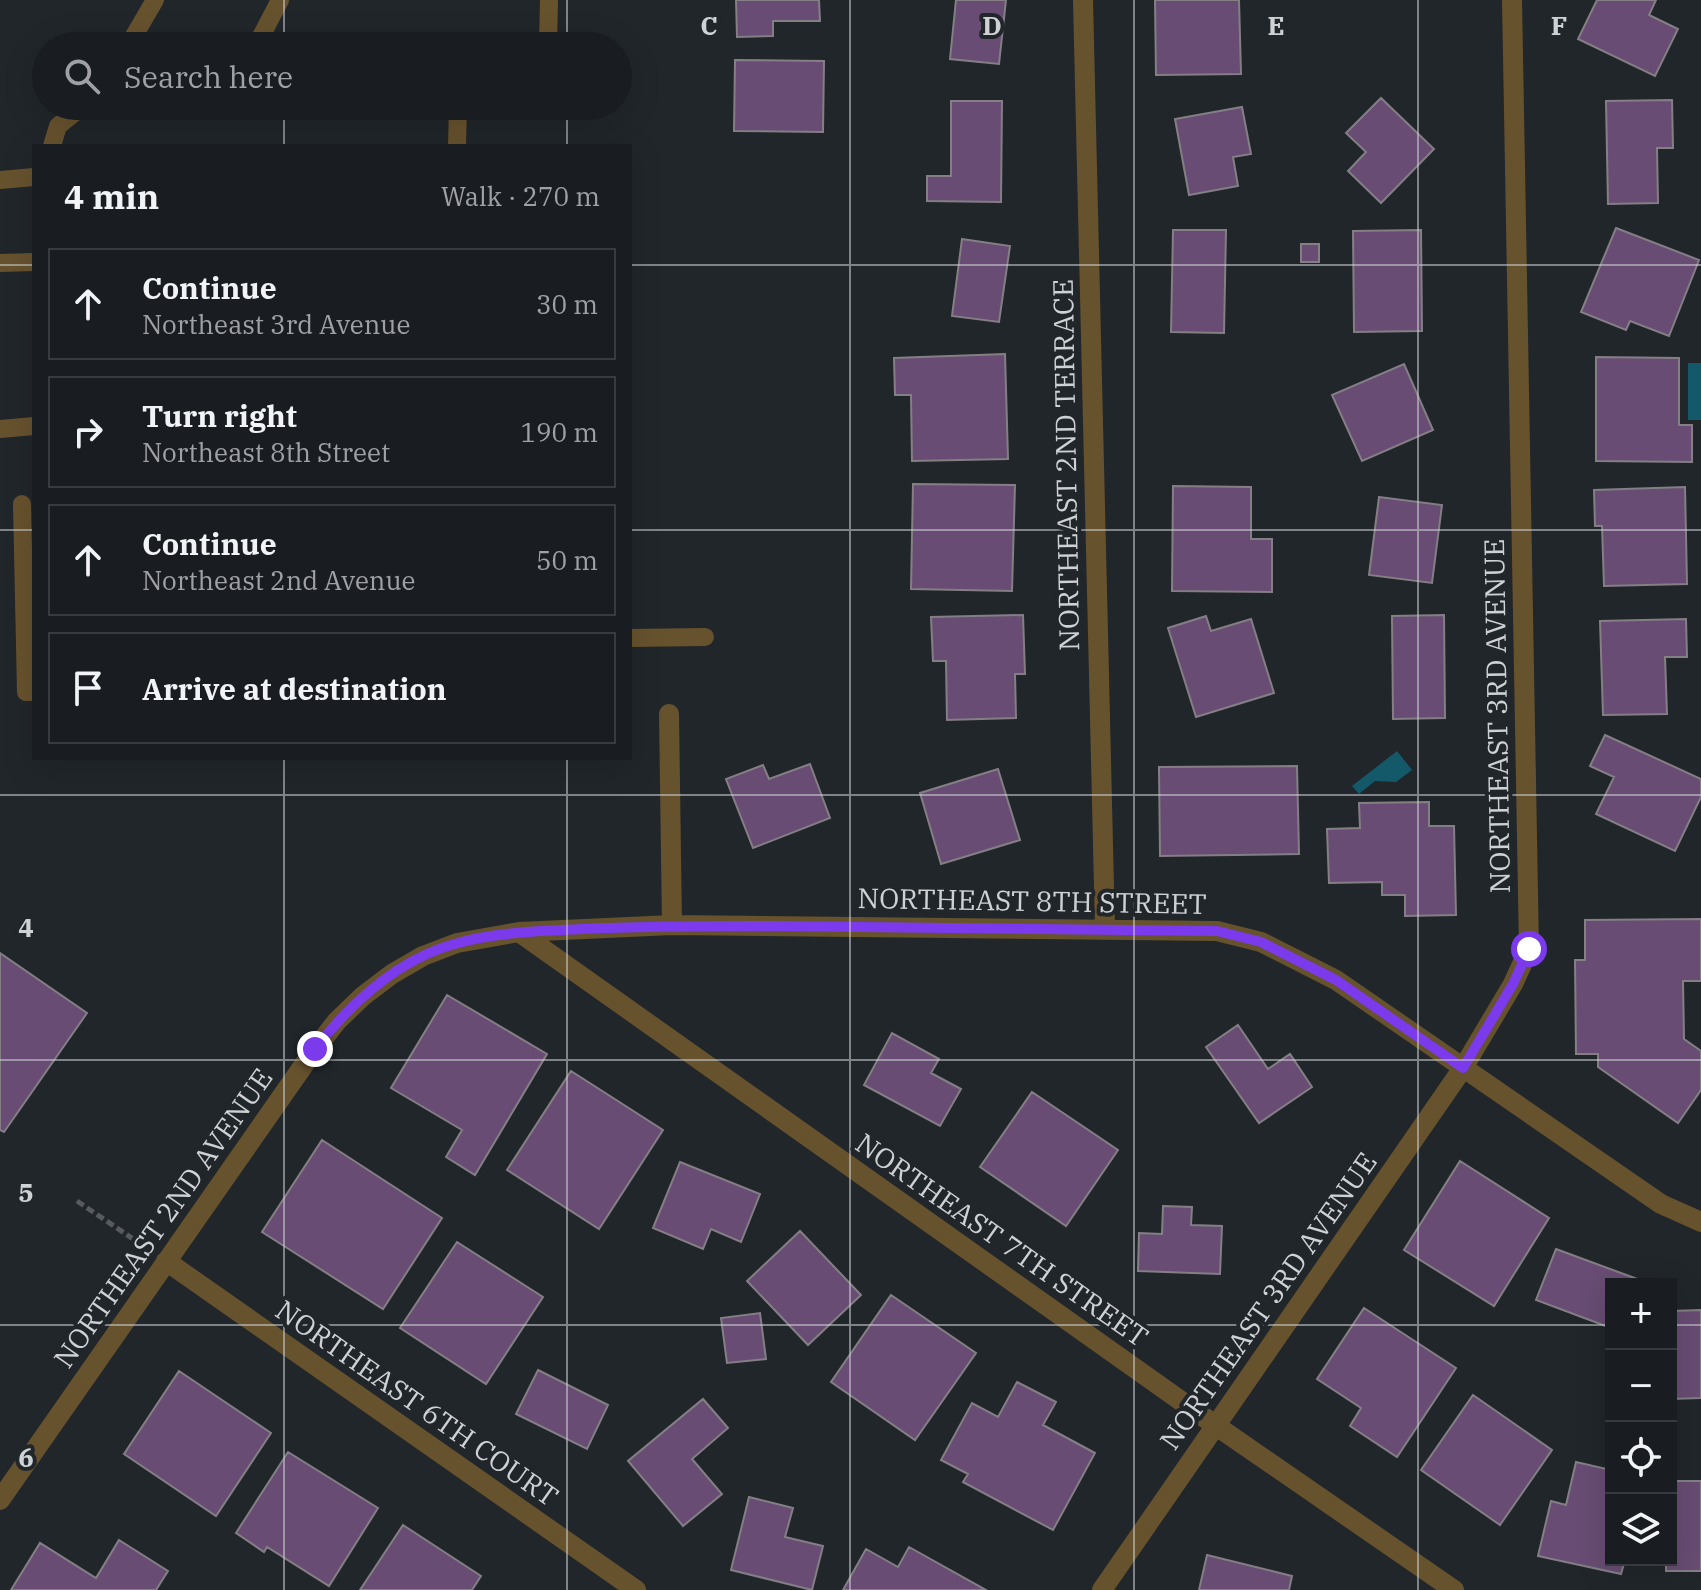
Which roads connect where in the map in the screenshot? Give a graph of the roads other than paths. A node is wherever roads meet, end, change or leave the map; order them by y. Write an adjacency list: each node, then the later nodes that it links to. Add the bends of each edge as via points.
1 (155, 0): 6 (lane)
2 (280, 0): 7 (lane)
3 (549, 0): 8 (lane)
4 (1083, 0): 25 (street, NORTHEAST 2ND TERRACE)
5 (1512, 0): 27 (street, NORTHEAST 3RD AVENUE, via 1529,949)
6 (136, 32)
7 (263, 32)
8 (548, 32)
9 (66, 120): 11 (lane)
10 (458, 120): 12 (lane)
11 (53, 144)
12 (457, 144)
13 (32, 177): 14 (lane)
14 (0, 180)
15 (32, 262): 16 (lane)
16 (0, 263)
17 (32, 426): 18 (lane)
18 (0, 429)
19 (22, 504): 22 (lane, via 26,692)
20 (705, 637): 21 (lane)
21 (632, 638)
22 (32, 692)
23 (669, 714): 24 (street)
24 (672, 925): 25 (street, NORTHEAST 8TH STREET); 26 (street, NORTHEAST 8TH STREET)
25 (1105, 929): 27 (street, NORTHEAST 8TH STREET, via 1217,931 1261,942 1336,980)
26 (519, 932): 29 (street, NORTHEAST 2ND AVENUE, via 457,943 423,956 363,996 315,1049); 30 (street, NORTHEAST 7TH STREET)
27 (1463, 1068): 28 (street, NORTHEAST 8TH STREET, via 1661,1204); 30 (street, NORTHEAST 3RD AVENUE)
28 (1701, 1222)
29 (166, 1261): 31 (street, NORTHEAST 2ND AVENUE); 32 (street, NORTHEAST 6TH COURT)
30 (1215, 1425): 33 (street, NORTHEAST 3RD AVENUE); 34 (street, NORTHEAST 7TH STREET)
31 (0, 1500)
32 (636, 1590)
33 (1102, 1590)
34 (1454, 1590)

